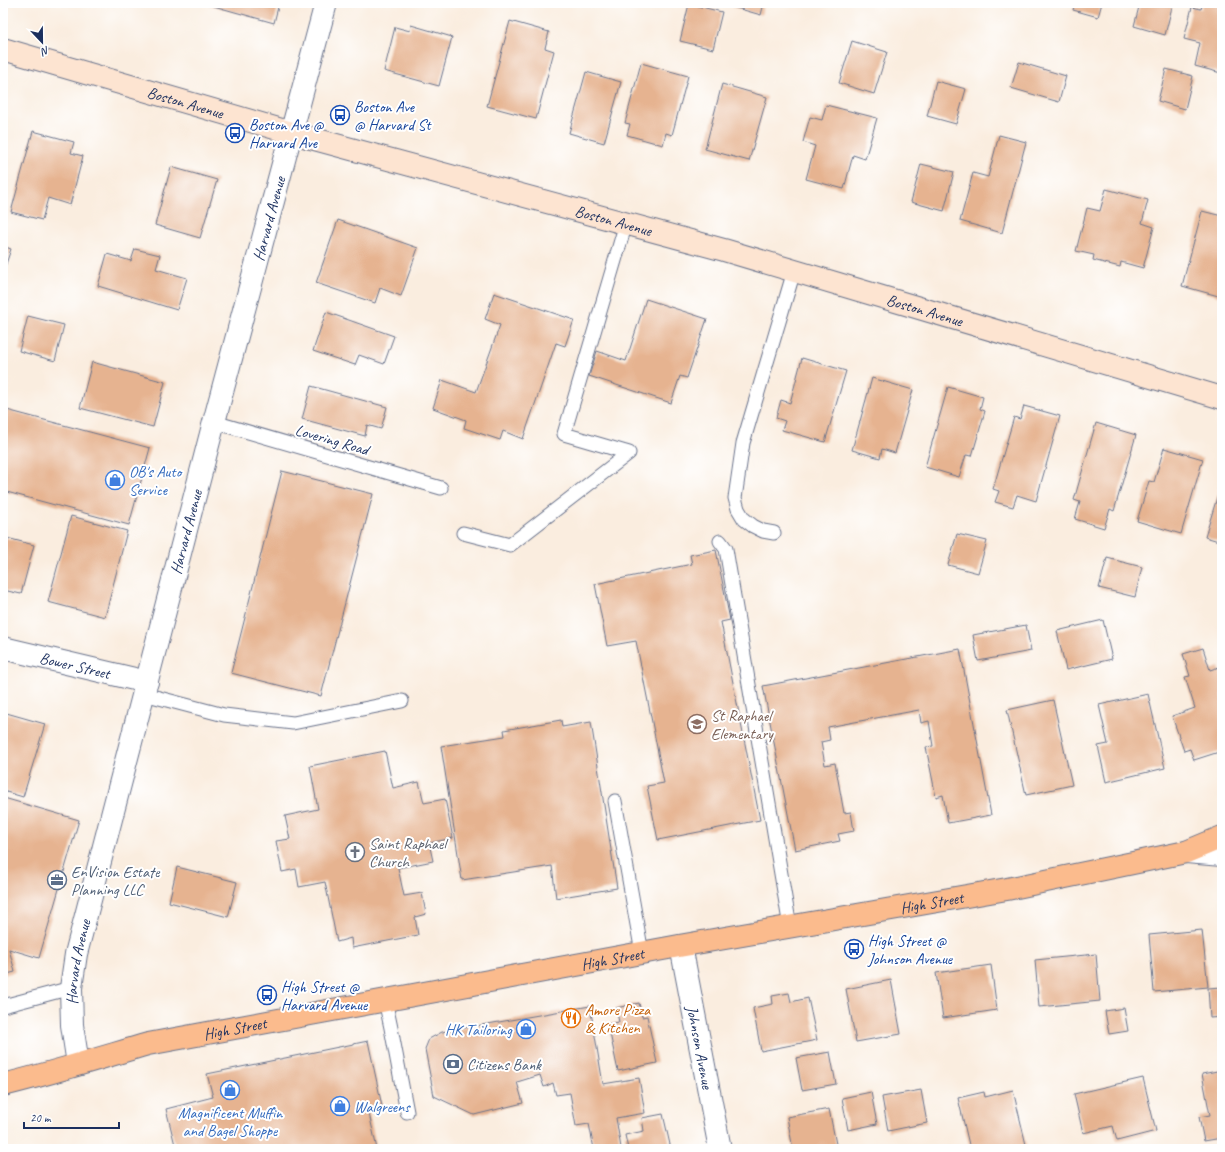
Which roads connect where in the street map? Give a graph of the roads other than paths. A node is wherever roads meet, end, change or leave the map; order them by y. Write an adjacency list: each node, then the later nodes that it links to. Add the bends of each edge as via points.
1 (326, 3): 3 (street, Harvard Avenue)
2 (3, 49): 3 (main road, Boston Avenue)
3 (292, 133): 4 (main road, Boston Avenue); 7 (street, Harvard Avenue)
4 (626, 223): 5 (main road, Boston Avenue); 9 (lane, via 564,434 629,453 510,545)
5 (794, 271): 6 (main road, Boston Avenue); 10 (lane, via 743,443 735,498 744,519 763,531)
6 (1222, 398)
7 (214, 422): 8 (lane, Lovering Road); 13 (street, Harvard Avenue)
8 (442, 488)
9 (463, 533)
10 (774, 533)
11 (720, 541): 19 (lane, via 726,549)
12 (3, 648): 13 (street, Bower Street)
13 (146, 688): 14 (lane, via 224,715 293,723); 22 (street, Harvard Avenue, via 76,954)
14 (402, 700)
15 (615, 801): 21 (lane)
16 (1222, 837): 17 (main road, High Street)
17 (1186, 852): 18 (street); 19 (main road, High Street, via 1007,889)
18 (1222, 855)
19 (790, 927): 20 (main road, High Street)
20 (681, 946): 21 (main road, High Street); 28 (street, Johnson Avenue)
21 (642, 953): 23 (main road, High Street)
22 (71, 988): 24 (lane); 25 (street, Harvard Avenue, via 72,1025)
23 (385, 1000): 25 (main road, High Street, via 148,1044); 27 (lane)
24 (3, 1006)
25 (78, 1064): 26 (main road, High Street)
26 (3, 1085)
27 (407, 1112)
28 (720, 1149)

